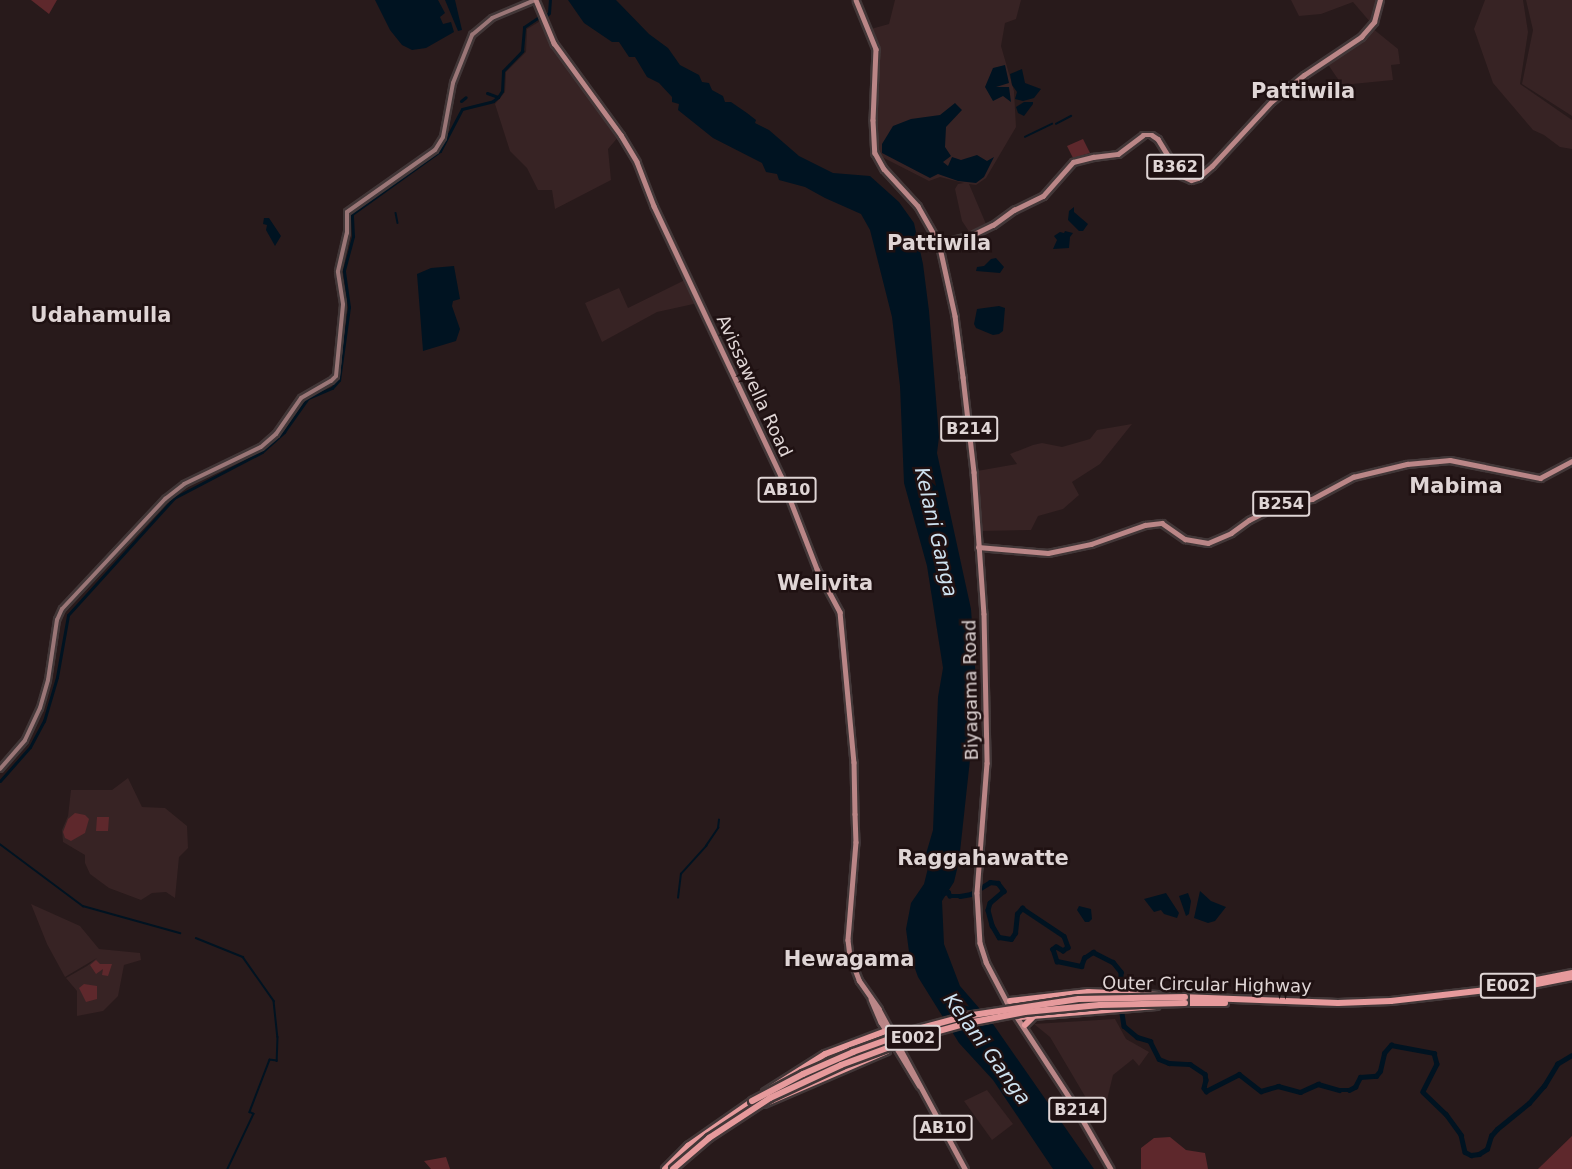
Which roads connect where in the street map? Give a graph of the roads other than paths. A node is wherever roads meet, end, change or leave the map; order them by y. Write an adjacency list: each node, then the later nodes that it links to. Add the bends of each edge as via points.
1 (535, 0): 7 (main road, via 492,18 472,35 453,83 443,137 435,150 347,212 347,233 339,264 343,304 336,376 301,398 276,434 261,447 184,484 165,499 62,609 40,708 25,740); 11 (main road, Avissawella Road / AB10, via 560,52 637,162 781,477 817,569 840,612 856,842 848,945 856,974)
2 (856, 0): 4 (main road, Biyagama Road / B214, via 875,44 875,153 884,169 918,206)
3 (1380, 0): 4 (main road, B362, via 1369,30 1272,101 1198,178 1191,180 1180,175 1158,139 1143,135 1118,154 1073,162 1043,196 993,225 970,236)
4 (939, 243): 6 (main road, Biyagama Road / B214, via 963,377)
5 (1572, 461): 6 (main road, B254, via 1540,478 1449,460 1407,464 1353,477 1316,497 1283,503 1208,543 1185,539 1162,523 1092,544 1048,552)
6 (978, 547): 8 (main road, Biyagama Road / B214, via 987,741 978,931)
7 (0, 769)
8 (993, 973): 14 (main road, Biyagama Road / B214); 20 (main road, Biyagama Road / B214)
9 (1572, 973): 12 (highway, Outer Circular Highway / E002)
10 (1572, 977): 12 (highway, Outer Circular Highway / E002, via 1506,991)
11 (870, 997): 18 (main road, Avissawella Road / AB10); 21 (main road, Avissawella Road / AB10)
12 (1443, 998): 13 (highway, Outer Circular Highway / E002, via 1273,1003)
13 (1185, 1000): 14 (highway, bridge, via 1110,992); 16 (highway, bridge); 22 (highway, Outer Circular Highway / E002, bridge, via 1079,999 957,1018 853,1052); 23 (highway, Outer Circular Highway / E002, bridge, via 1070,1007 968,1023 867,1054)
14 (1010, 1001): 15 (main road, Biyagama Road / B214)
15 (1020, 1017): 16 (highway); 17 (main road, Biyagama Road / B214)
16 (1034, 1017): 17 (highway)
17 (1025, 1026): 20 (main road, Biyagama Road / B214)
18 (886, 1031): 19 (main road, Avissawella Road / AB10); 22 (highway, via 825,1054)
19 (896, 1048): 21 (main road, Avissawella Road / AB10); 23 (highway)
20 (1039, 1052): 27 (main road, Biyagama Road / B214)
21 (921, 1087): 26 (main road, Avissawella Road / AB10)
22 (752, 1101): 24 (highway, Outer Circular Highway / E002, via 688,1146)
23 (744, 1113): 25 (highway, Outer Circular Highway / E002, bridge)
24 (665, 1169)
25 (673, 1169)
26 (965, 1169)
27 (1111, 1169)

